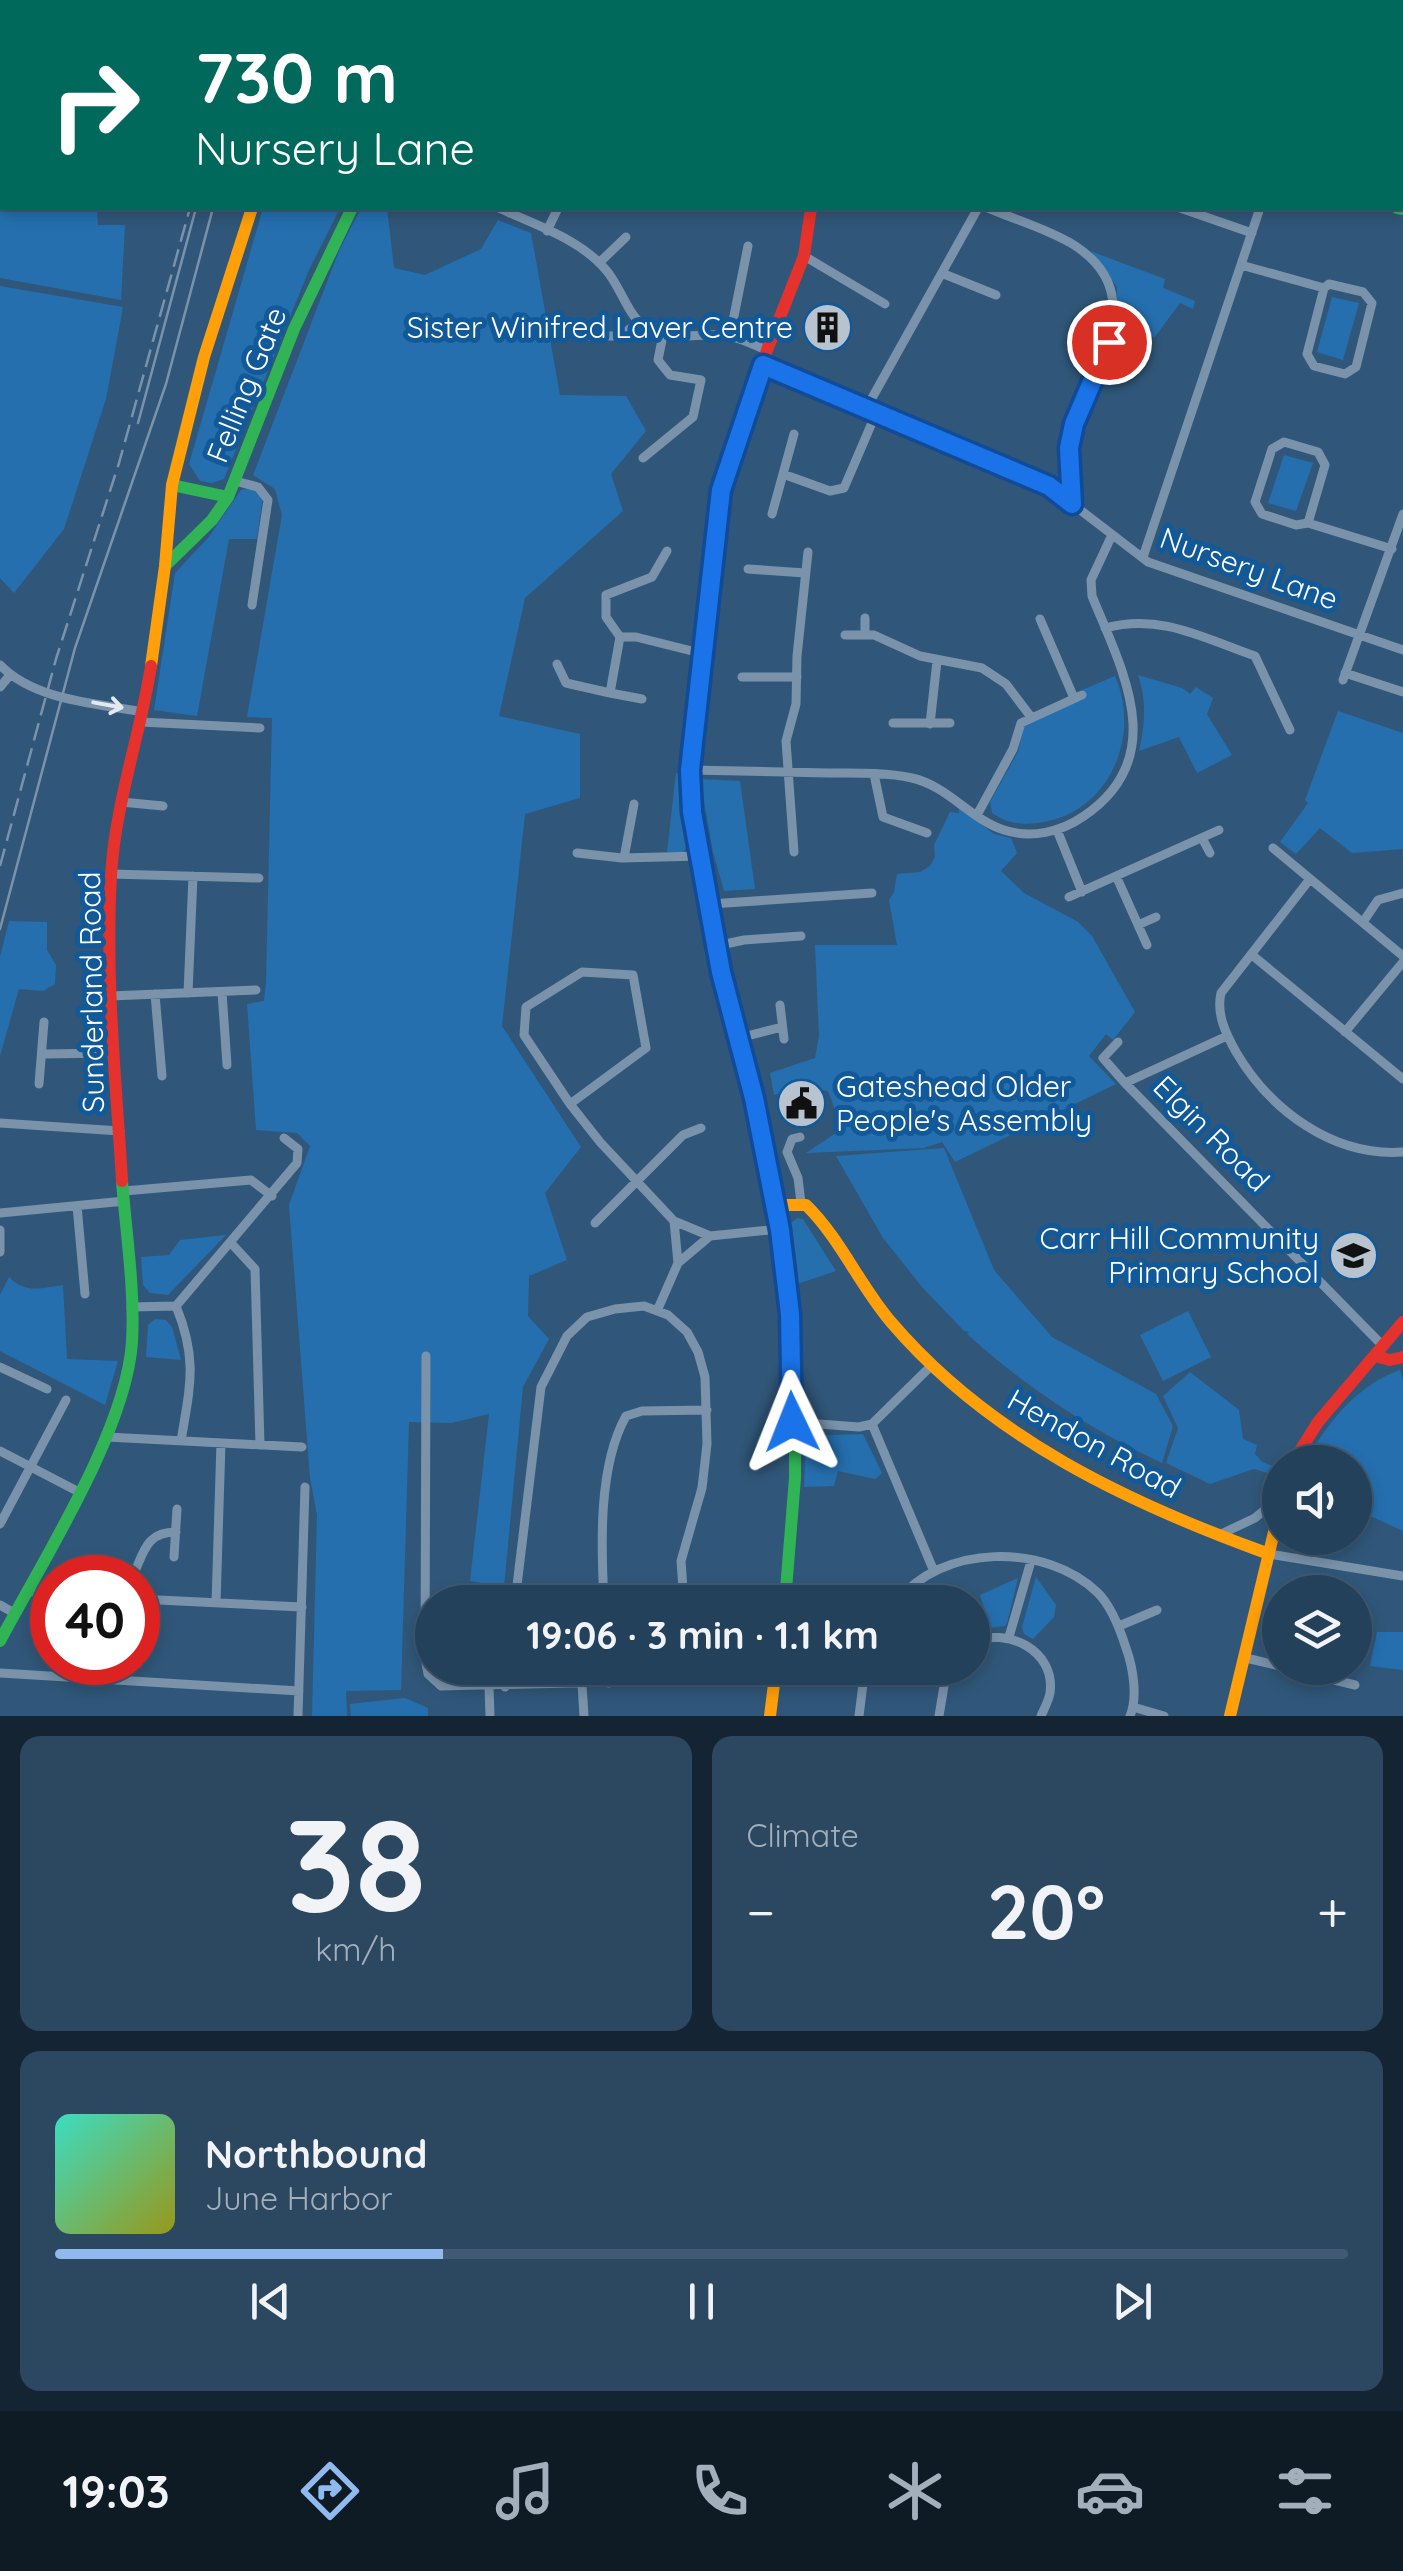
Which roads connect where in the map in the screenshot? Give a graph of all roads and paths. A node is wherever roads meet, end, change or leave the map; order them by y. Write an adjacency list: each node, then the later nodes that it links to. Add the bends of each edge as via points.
1 (251, 210): 32 (street, Sunderland Road)
2 (351, 210): 31 (street, Felling Gate, via 294,329)
3 (503, 210): 10 (street)
4 (557, 210): 10 (street)
5 (811, 210): 14 (street)
6 (977, 210): 17 (street)
7 (993, 210): 34 (street, via 1075,246 1101,271 1114,302 1109,342 1069,448)
8 (1186, 210): 11 (street)
9 (1259, 210): 11 (street)
10 (547, 231): 15 (street)
11 (1252, 233): 16 (street)
12 (626, 237): 15 (street)
13 (748, 246): 24 (street)
14 (804, 256): 20 (street); 25 (street)
15 (599, 263): 21 (street)
16 (1241, 264): 18 (street); 42 (street)
17 (944, 274): 19 (street); 27 (street)
18 (1324, 288): 18 (street, via 1306,354 1314,366 1346,374 1356,368 1372,303 1363,292)
19 (996, 295)
20 (885, 304)
21 (639, 322): 22 (street); 23 (street, via 620,336)
22 (663, 334): 24 (street); 29 (street, via 658,360 670,375 701,380 693,416)
23 (582, 336)
24 (730, 336): 25 (street)
25 (767, 350): 26 (street)
26 (763, 365): 27 (street, Nursery Lane); 55 (street, via 721,490)
27 (872, 409): 30 (street, via 844,488 830,492); 34 (street, Nursery Lane, via 1049,486)
28 (794, 434): 30 (street)
29 (643, 458)
30 (783, 474): 35 (street)
31 (236, 481): 33 (street, Felling Gate); 46 (street, via 258,487 268,500)
32 (172, 485): 33 (street); 43 (street, Sunderland Road)
33 (228, 497): 43 (street, Felling Gate)
34 (1072, 504): 38 (street, Nursery Lane)
35 (772, 514)
36 (1403, 514): 39 (street)
37 (1308, 523): 37 (street, via 1325,465 1318,452 1284,442 1272,449 1255,502 1262,514); 39 (street)
38 (1112, 535): 42 (street, Nursery Lane); 49 (street, via 1091,580)
39 (1392, 549): 53 (street)
40 (666, 551): 52 (street, via 652,577 606,595 606,617)
41 (808, 552): 45 (street)
42 (1142, 557): 53 (street, Nursery Lane)
43 (165, 566): 66 (street, Sunderland Road)
44 (748, 568): 45 (street)
45 (805, 573): 61 (street)
46 (252, 605)
47 (865, 618): 51 (street)
48 (1040, 619): 67 (street, via 1078,697)
49 (1105, 628): 72 (street, via 1157,622 1256,656); 83 (street, via 1130,690 1130,754 1102,801)
50 (845, 635): 51 (street)
51 (865, 635): 56 (street)
52 (620, 636): 55 (street); 64 (street)
53 (1358, 636): 54 (street, Nursery Lane); 63 (street, via 1344,676)
54 (1403, 650)
55 (704, 654): 73 (street)
56 (938, 661): 67 (street, via 991,672); 70 (street)
57 (557, 664): 64 (street, via 566,684)
58 (0, 665): 59 (street)
59 (10, 675): 62 (street); 66 (street, one-way to 66)
60 (742, 677): 61 (street)
61 (796, 677): 74 (street)
62 (0, 688)
63 (1403, 692)
64 (610, 693): 65 (street)
65 (642, 699)
66 (142, 717): 71 (street); 76 (street, Sunderland Road)
67 (1030, 717): 79 (street, via 1018,728 1014,749)
68 (892, 723): 70 (street)
69 (950, 723): 70 (street)
70 (930, 724)
71 (260, 728)
72 (1290, 730)
73 (690, 770): 74 (street); 92 (street)
74 (786, 772): 75 (street); 81 (street)
75 (874, 774): 79 (street, via 936,786); 82 (street)
76 (121, 802): 78 (street); 94 (street, Sunderland Road)
77 (634, 804): 93 (street)
78 (162, 806)
79 (976, 814): 83 (street, via 1022,834)
80 (806, 818): 81 (street)
81 (791, 820): 89 (street)
82 (887, 821): 85 (street); 86 (street)
83 (1057, 830): 99 (street)
84 (1219, 830): 87 (street)
85 (927, 833)
86 (881, 834)
87 (1202, 838): 91 (street); 97 (street)
88 (1273, 848): 98 (street)
89 (794, 852)
90 (577, 853): 93 (street)
91 (1210, 853)
92 (701, 856): 93 (street); 103 (street)
93 (624, 858)
94 (111, 874): 95 (street); 116 (street, Sunderland Road)
95 (193, 876): 96 (street); 114 (street)
96 (259, 878)
97 (1117, 878): 99 (street); 106 (street)
98 (1310, 880): 105 (street); 110 (street)
99 (1082, 892): 102 (street)
100 (872, 893): 103 (street)
101 (1403, 893): 105 (street, via 1378,900)
102 (1069, 897)
103 (710, 904): 109 (street)
104 (1156, 918): 106 (street)
105 (1363, 922): 111 (street)
106 (1138, 926): 108 (street)
107 (801, 936): 109 (street)
108 (1147, 945)
109 (716, 946): 122 (street)
110 (1252, 955): 120 (street); 121 (street, via 1221,993)
111 (1403, 959): 120 (street)
112 (256, 990): 113 (street)
113 (222, 992): 114 (street); 127 (street)
114 (188, 993): 115 (street)
115 (155, 994): 116 (street); 128 (street)
116 (110, 996): 125 (street, Sunderland Road)
117 (780, 1005): 119 (street)
118 (44, 1022): 126 (street)
119 (782, 1027): 122 (street); 123 (street)
120 (1346, 1032): 129 (street)
121 (1227, 1036): 130 (street); 138 (street, via 1257,1084 1306,1126 1346,1144)
122 (739, 1038): 143 (street)
123 (784, 1039)
124 (1118, 1042): 130 (street, Elgin Road, via 1103,1058)
125 (114, 1053): 126 (street); 135 (street, Sunderland Road)
126 (42, 1054): 131 (street)
127 (227, 1065)
128 (162, 1076)
129 (1403, 1078)
130 (1125, 1083): 161 (street, Elgin Road)
131 (39, 1084)
132 (570, 1104): 132 (street, via 646,1048 633,974 582,972 526,1007 524,1035); 139 (street)
133 (0, 1123): 135 (street)
134 (701, 1128): 139 (street, via 683,1135)
135 (120, 1131): 140 (street, Sunderland Road)
136 (800, 1137): 142 (street, Hendon Road, via 787,1152)
137 (284, 1138): 141 (street, via 299,1155)
138 (1403, 1152)
139 (636, 1181): 146 (street); 147 (street)
140 (124, 1196): 141 (street, via 250,1180); 144 (street); 157 (street, Sunderland Road)
141 (272, 1196): 151 (street)
142 (801, 1204): 143 (street); 164 (street, Hendon Road, via 814,1212 890,1322)
143 (776, 1205): 149 (street)
144 (76, 1206): 145 (street); 154 (street)
145 (0, 1213)
146 (674, 1221): 150 (street); 153 (street)
147 (595, 1223)
148 (0, 1230): 152 (street)
149 (780, 1230): 150 (street); 169 (street)
150 (710, 1236): 153 (street)
151 (231, 1243): 158 (street); 174 (street, via 255,1269)
152 (0, 1252)
153 (678, 1262): 159 (street)
154 (84, 1280): 155 (street); 156 (street)
155 (68, 1282)
156 (85, 1294)
157 (132, 1306): 158 (street); 171 (street, Sunderland Road, via 128,1375)
158 (176, 1306): 172 (street, via 190,1340)
159 (657, 1311): 168 (street, via 687,1332 698,1352); 194 (street, via 644,1306 587,1318 552,1361 541,1387)
160 (1403, 1322): 161 (street)
161 (1379, 1351): 163 (street, via 1390,1360); 175 (street)
162 (426, 1356): 221 (street, via 428,1674 441,1686)
163 (1403, 1357)
164 (932, 1366): 170 (street); 185 (street, Hendon Road, via 1016,1435 1100,1484)
165 (0, 1367): 166 (street)
166 (47, 1389)
167 (66, 1400): 178 (street)
168 (707, 1410): 195 (street, via 626,1416 616,1435 604,1505); 196 (street, via 702,1488 682,1561)
169 (792, 1422): 170 (street); 197 (street)
170 (872, 1424): 192 (street)
171 (107, 1437): 172 (street); 180 (street, Sunderland Road)
172 (180, 1441): 173 (street)
173 (221, 1443): 174 (street); 202 (street)
174 (260, 1445): 176 (street)
175 (1304, 1445)
176 (302, 1447)
177 (0, 1451): 178 (street)
178 (30, 1466): 180 (street); 183 (street)
179 (305, 1486): 204 (street)
180 (79, 1492): 199 (street, Sunderland Road)
181 (176, 1509): 184 (street)
182 (1262, 1512): 185 (street)
183 (0, 1524)
184 (176, 1532): 187 (street, via 159,1532); 190 (street)
185 (1216, 1536): 186 (street, Hendon Road)
186 (1262, 1552)
187 (143, 1555)
188 (1269, 1555): 211 (street)
189 (1275, 1555): 193 (street)
190 (174, 1557)
191 (1031, 1560): 192 (street, via 990,1555); 207 (street, via 1068,1572 1099,1594); 209 (street)
192 (934, 1569): 198 (street)
193 (1403, 1576)
194 (517, 1585)
195 (604, 1585)
196 (683, 1585)
197 (787, 1585)
198 (911, 1585)
199 (26, 1591): 200 (street); 206 (street, Sunderland Road)
200 (30, 1591)
201 (160, 1600): 202 (street)
202 (216, 1603): 204 (street)
203 (0, 1605): 206 (street)
204 (302, 1606): 223 (street)
205 (1158, 1610): 207 (street)
206 (14, 1613): 210 (street, Sunderland Road)
207 (1119, 1626): 224 (street, via 1132,1662)
208 (990, 1637): 209 (street)
209 (1009, 1637): 231 (street, via 1043,1660 1050,1692)
210 (0, 1641)
211 (1246, 1658): 212 (street); 233 (street)
212 (1262, 1662)
213 (0, 1673): 223 (street)
214 (556, 1685): 222 (street)
215 (582, 1685): 227 (street)
216 (774, 1685): 228 (street)
217 (863, 1685): 229 (street)
218 (944, 1685): 230 (street)
219 (1351, 1685): 220 (street)
220 (1355, 1686)
221 (489, 1687): 222 (street); 226 (street)
222 (505, 1687)
223 (299, 1692): 225 (street)
224 (1132, 1712): 232 (street)
225 (298, 1716)
226 (490, 1716)
227 (584, 1716)
228 (770, 1716)
229 (859, 1716)
230 (939, 1716)
231 (1042, 1716)
232 (1164, 1716)
233 (1230, 1716)

